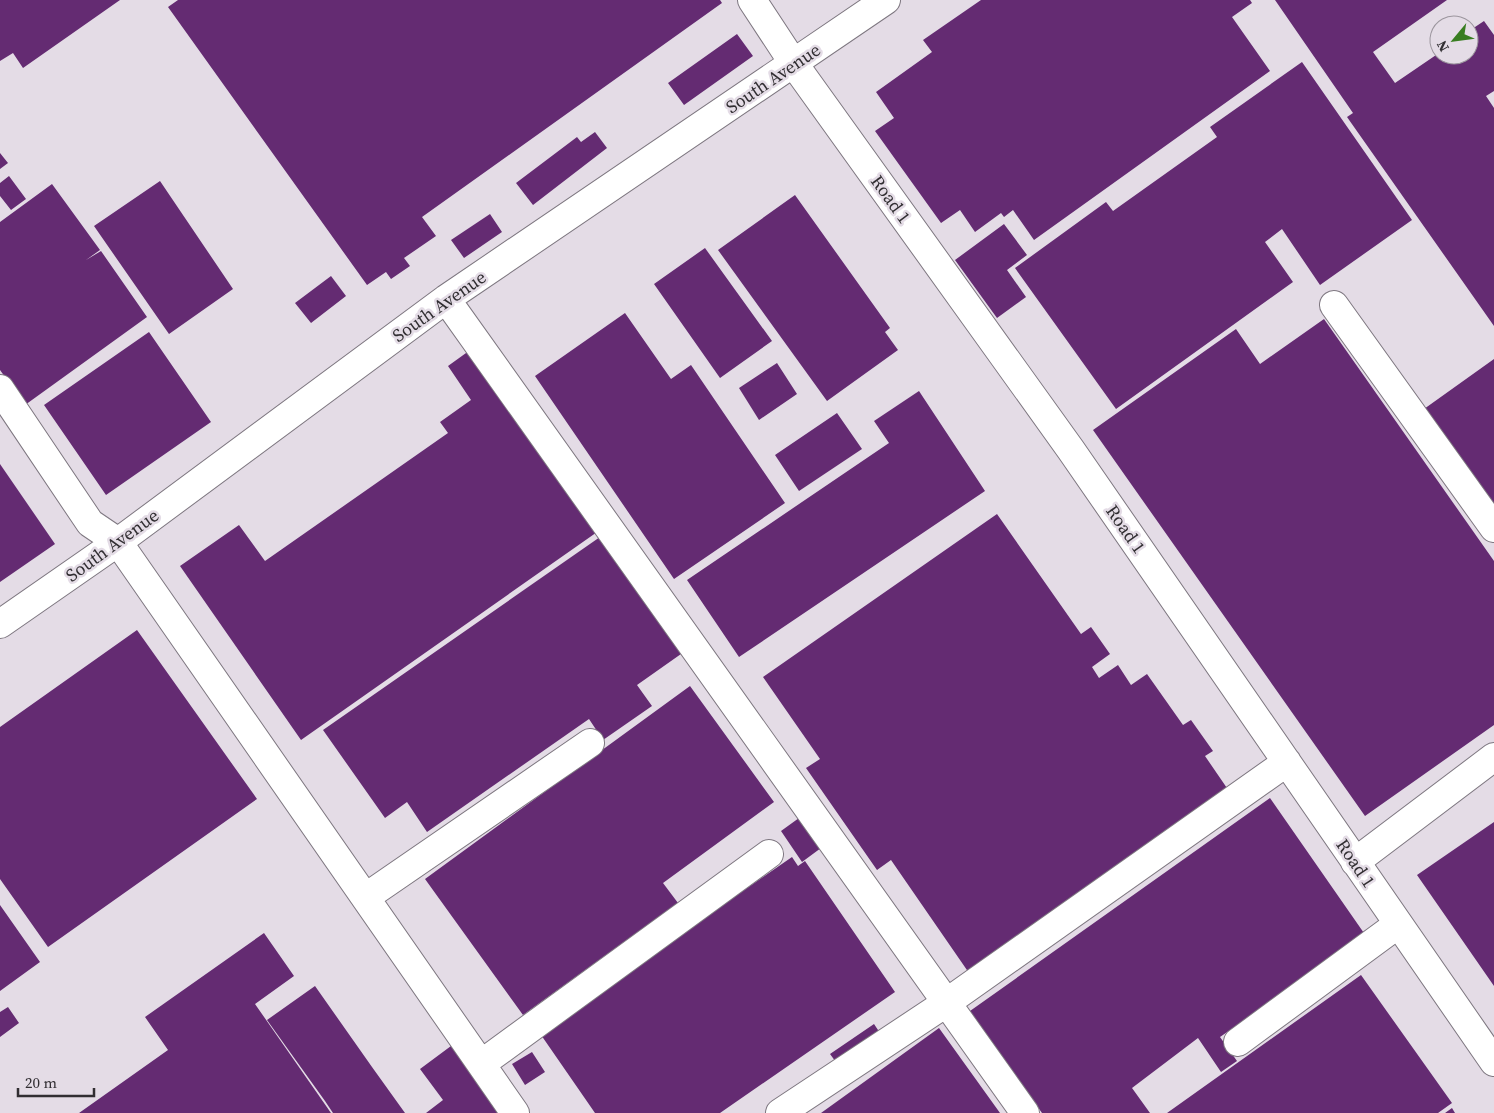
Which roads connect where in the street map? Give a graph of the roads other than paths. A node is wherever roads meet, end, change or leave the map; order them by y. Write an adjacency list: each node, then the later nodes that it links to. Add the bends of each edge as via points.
1 (752, 0): 3 (street, Road 1)
2 (886, 0): 3 (street, South Avenue)
3 (794, 64): 4 (street, South Avenue); 12 (street, Road 1, via 1071,450)
4 (446, 299): 8 (street, South Avenue); 17 (street)
5 (1334, 306): 7 (street)
6 (0, 389): 8 (street, via 90,523)
7 (1494, 528)
8 (118, 542): 9 (street, South Avenue); 15 (street)
9 (0, 624)
10 (590, 743): 15 (street)
11 (1494, 757): 14 (street)
12 (1287, 762): 14 (street, Road 1); 17 (street)
13 (768, 854): 20 (street)
14 (1355, 862): 16 (street, Road 1)
15 (366, 897): 20 (street)
16 (1397, 925): 18 (street); 19 (street, Road 1)
17 (946, 1003): 22 (street); 23 (street)
18 (1238, 1042)
19 (1494, 1062)
20 (481, 1064): 21 (street)
21 (515, 1113)
22 (780, 1113)
23 (1025, 1113)

